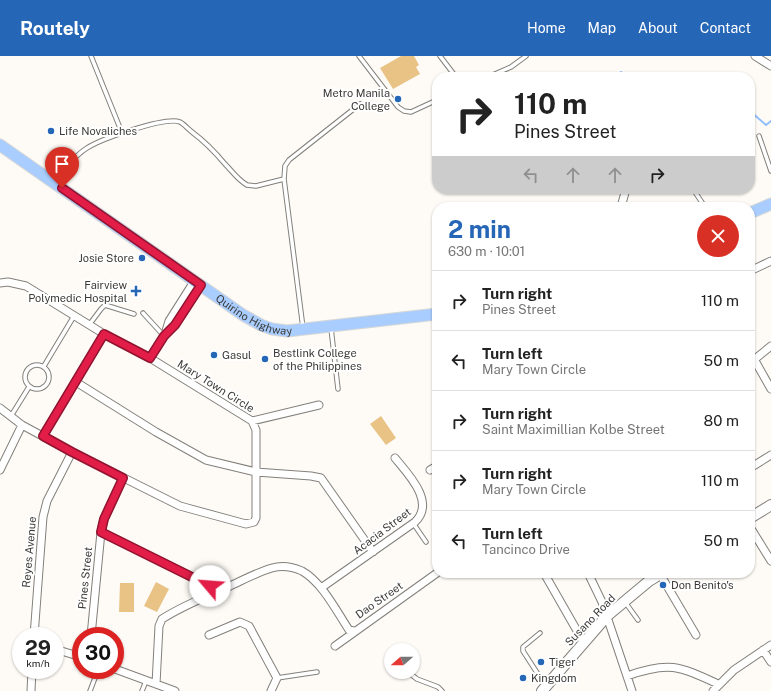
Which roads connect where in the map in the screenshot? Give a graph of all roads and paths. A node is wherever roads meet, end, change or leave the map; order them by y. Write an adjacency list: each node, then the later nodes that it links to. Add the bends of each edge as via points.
1 (90, 56): 11 (lane)
2 (359, 56): 9 (lane, via 398,108 410,112)
3 (440, 56): 7 (lane)
4 (526, 56): 8 (lane)
5 (755, 56): 6 (street)
6 (771, 66)
7 (452, 72)
8 (499, 72)
9 (432, 102)
10 (360, 104): 16 (lane, via 289,160 285,166)
11 (122, 133): 15 (lane, via 85,149); 16 (lane, via 163,122 180,122 203,140 247,185 256,186)
12 (759, 136): 14 (lane)
13 (0, 145): 22 (main road, Quirino Highway)
14 (771, 171)
15 (63, 172)
16 (284, 179): 29 (lane)
17 (771, 204): 18 (main road)
18 (755, 211)
19 (771, 261): 20 (street)
20 (755, 269)
21 (0, 283): 26 (street, Mary Town Circle, via 26,286)
22 (198, 283): 29 (main road, Quirino Highway, via 261,325 287,331); 31 (street, via 175,325)
23 (143, 313): 31 (lane)
24 (134, 314): 27 (lane, via 105,305)
25 (432, 315): 28 (main road, Quirino Highway)
26 (74, 316): 27 (street, Mary Town Circle); 36 (lane)
27 (89, 325): 30 (street, Mary Town Circle)
28 (331, 326): 29 (main road, Quirino Highway); 39 (lane)
29 (303, 330)
30 (104, 334): 33 (street, Mary Town Circle); 37 (street)
31 (164, 336): 33 (street)
32 (771, 346): 34 (street)
33 (150, 358): 44 (street, Mary Town Circle)
34 (755, 359)
35 (755, 365): 40 (street)
36 (44, 366): 38 (lane, via 29,366 24,373 24,381); 38 (lane, via 49,373 49,381 44,387 36,390)
37 (76, 382): 46 (street); 53 (street, via 206,460)
38 (29, 387): 43 (lane)
39 (338, 389)
40 (771, 389)
41 (319, 404): 44 (street)
42 (0, 408): 43 (street, Mary Town Circle)
43 (10, 416): 45 (street, Mary Town Circle)
44 (252, 421): 53 (street, Mary Town Circle, via 256,430)
45 (22, 424): 46 (street, Mary Town Circle); 49 (street)
46 (43, 436): 47 (street, Mary Town Circle)
47 (72, 452): 54 (street, Mary Town Circle); 73 (street, Reyes Avenue, via 47,501 43,517)
48 (771, 454): 51 (street)
49 (3, 457): 52 (street)
50 (395, 458): 57 (street, Acacia Street, via 410,476 422,499 420,517)
51 (755, 465)
52 (0, 470)
53 (256, 472): 54 (street, Mary Town Circle, via 256,518 249,524 185,508); 61 (street, via 321,478)
54 (123, 478): 58 (street, Pines Street, via 104,519)
55 (771, 505): 56 (main road)
56 (755, 515)
57 (413, 523): 60 (lane); 61 (street, Acacia Street)
58 (101, 532): 69 (street, via 210,586); 74 (street, Pines Street)
59 (755, 535): 62 (street)
60 (426, 542)
61 (373, 552): 68 (street, Acacia Street)
62 (771, 561)
63 (432, 576): 75 (street, Dao Street)
64 (547, 578): 79 (street)
65 (590, 578): 71 (street)
66 (654, 578): 70 (main road, Susano Road)
67 (664, 578): 78 (street)
68 (321, 588): 69 (street, via 302,572 284,566 272,568); 75 (street, via 349,630)
69 (217, 592): 92 (street, via 162,619 159,626)
70 (624, 601): 71 (main road, Susano Road); 72 (lane)
71 (607, 616): 79 (main road, Susano Road); 86 (street)
72 (638, 620)
73 (35, 627)
74 (92, 627)
75 (354, 631): 81 (street, Dao Street)
76 (540, 633): 94 (lane, via 523,647 523,651)
77 (209, 635): 87 (street, via 240,622 246,624)
78 (696, 635)
79 (584, 643): 94 (main road, Susano Road)
80 (771, 645): 82 (street)
81 (335, 646)
82 (763, 650): 83 (street); 93 (street)
83 (771, 662)
84 (124, 672): 91 (street)
85 (317, 672): 87 (lane)
86 (627, 676): 93 (street, via 655,668 681,668); 101 (street)
87 (276, 678): 99 (street)
88 (32, 679): 95 (street)
89 (95, 679): 96 (lane)
90 (417, 679): 100 (lane, via 438,686)
91 (146, 681): 92 (street); 97 (lane)
92 (156, 684): 98 (street)
93 (718, 684): 102 (street)
94 (544, 689)
95 (31, 691)
96 (90, 691)
97 (142, 691)
98 (175, 691)
99 (270, 691)
100 (442, 691)
101 (632, 691)
102 (713, 691)

